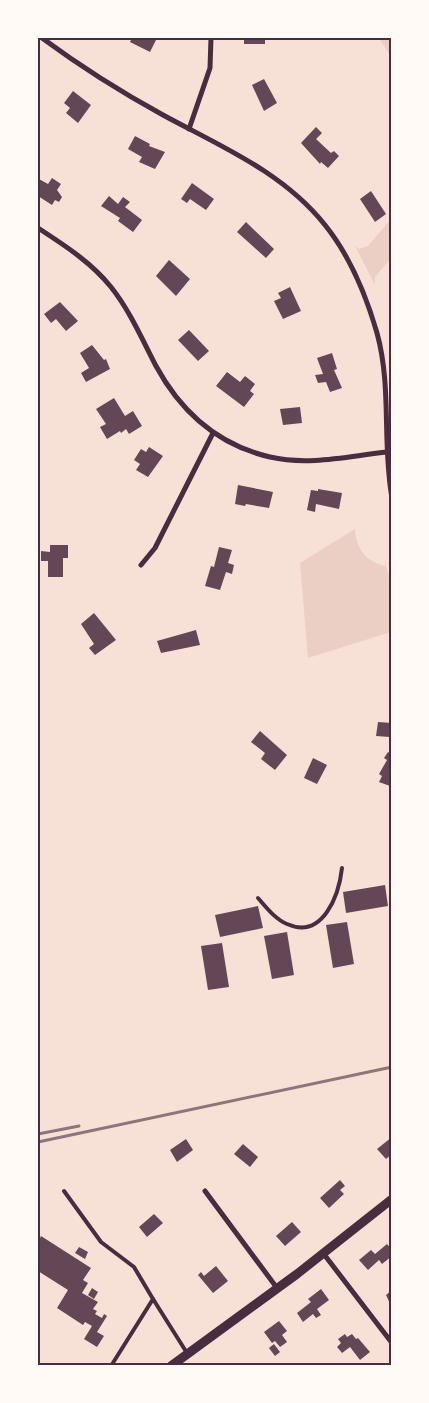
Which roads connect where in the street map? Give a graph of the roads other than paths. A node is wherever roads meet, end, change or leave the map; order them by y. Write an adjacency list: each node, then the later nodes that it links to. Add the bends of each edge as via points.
1 (42, 38): 3 (street)
2 (212, 38): 3 (street, via 210,68)
3 (189, 129): 6 (street, via 278,180 308,206 340,245 355,273 384,366)
4 (38, 228): 5 (street, via 87,263 111,287 171,392)
5 (213, 433): 6 (street, via 271,457 328,460); 8 (street, via 155,548)
6 (387, 452): 7 (street)
7 (392, 498)
8 (141, 565)
9 (342, 868): 10 (lane, via 340,888 332,905 309,926 286,924)
10 (258, 898)
11 (64, 1191): 16 (lane, via 100,1242 134,1267)
12 (205, 1191): 15 (street)
13 (392, 1199): 14 (street)
14 (324, 1253): 15 (street); 17 (street)
15 (277, 1288): 18 (street)
16 (153, 1299): 18 (lane); 19 (lane)
17 (392, 1343)
18 (187, 1354): 20 (street)
19 (111, 1366)
20 (171, 1366)

